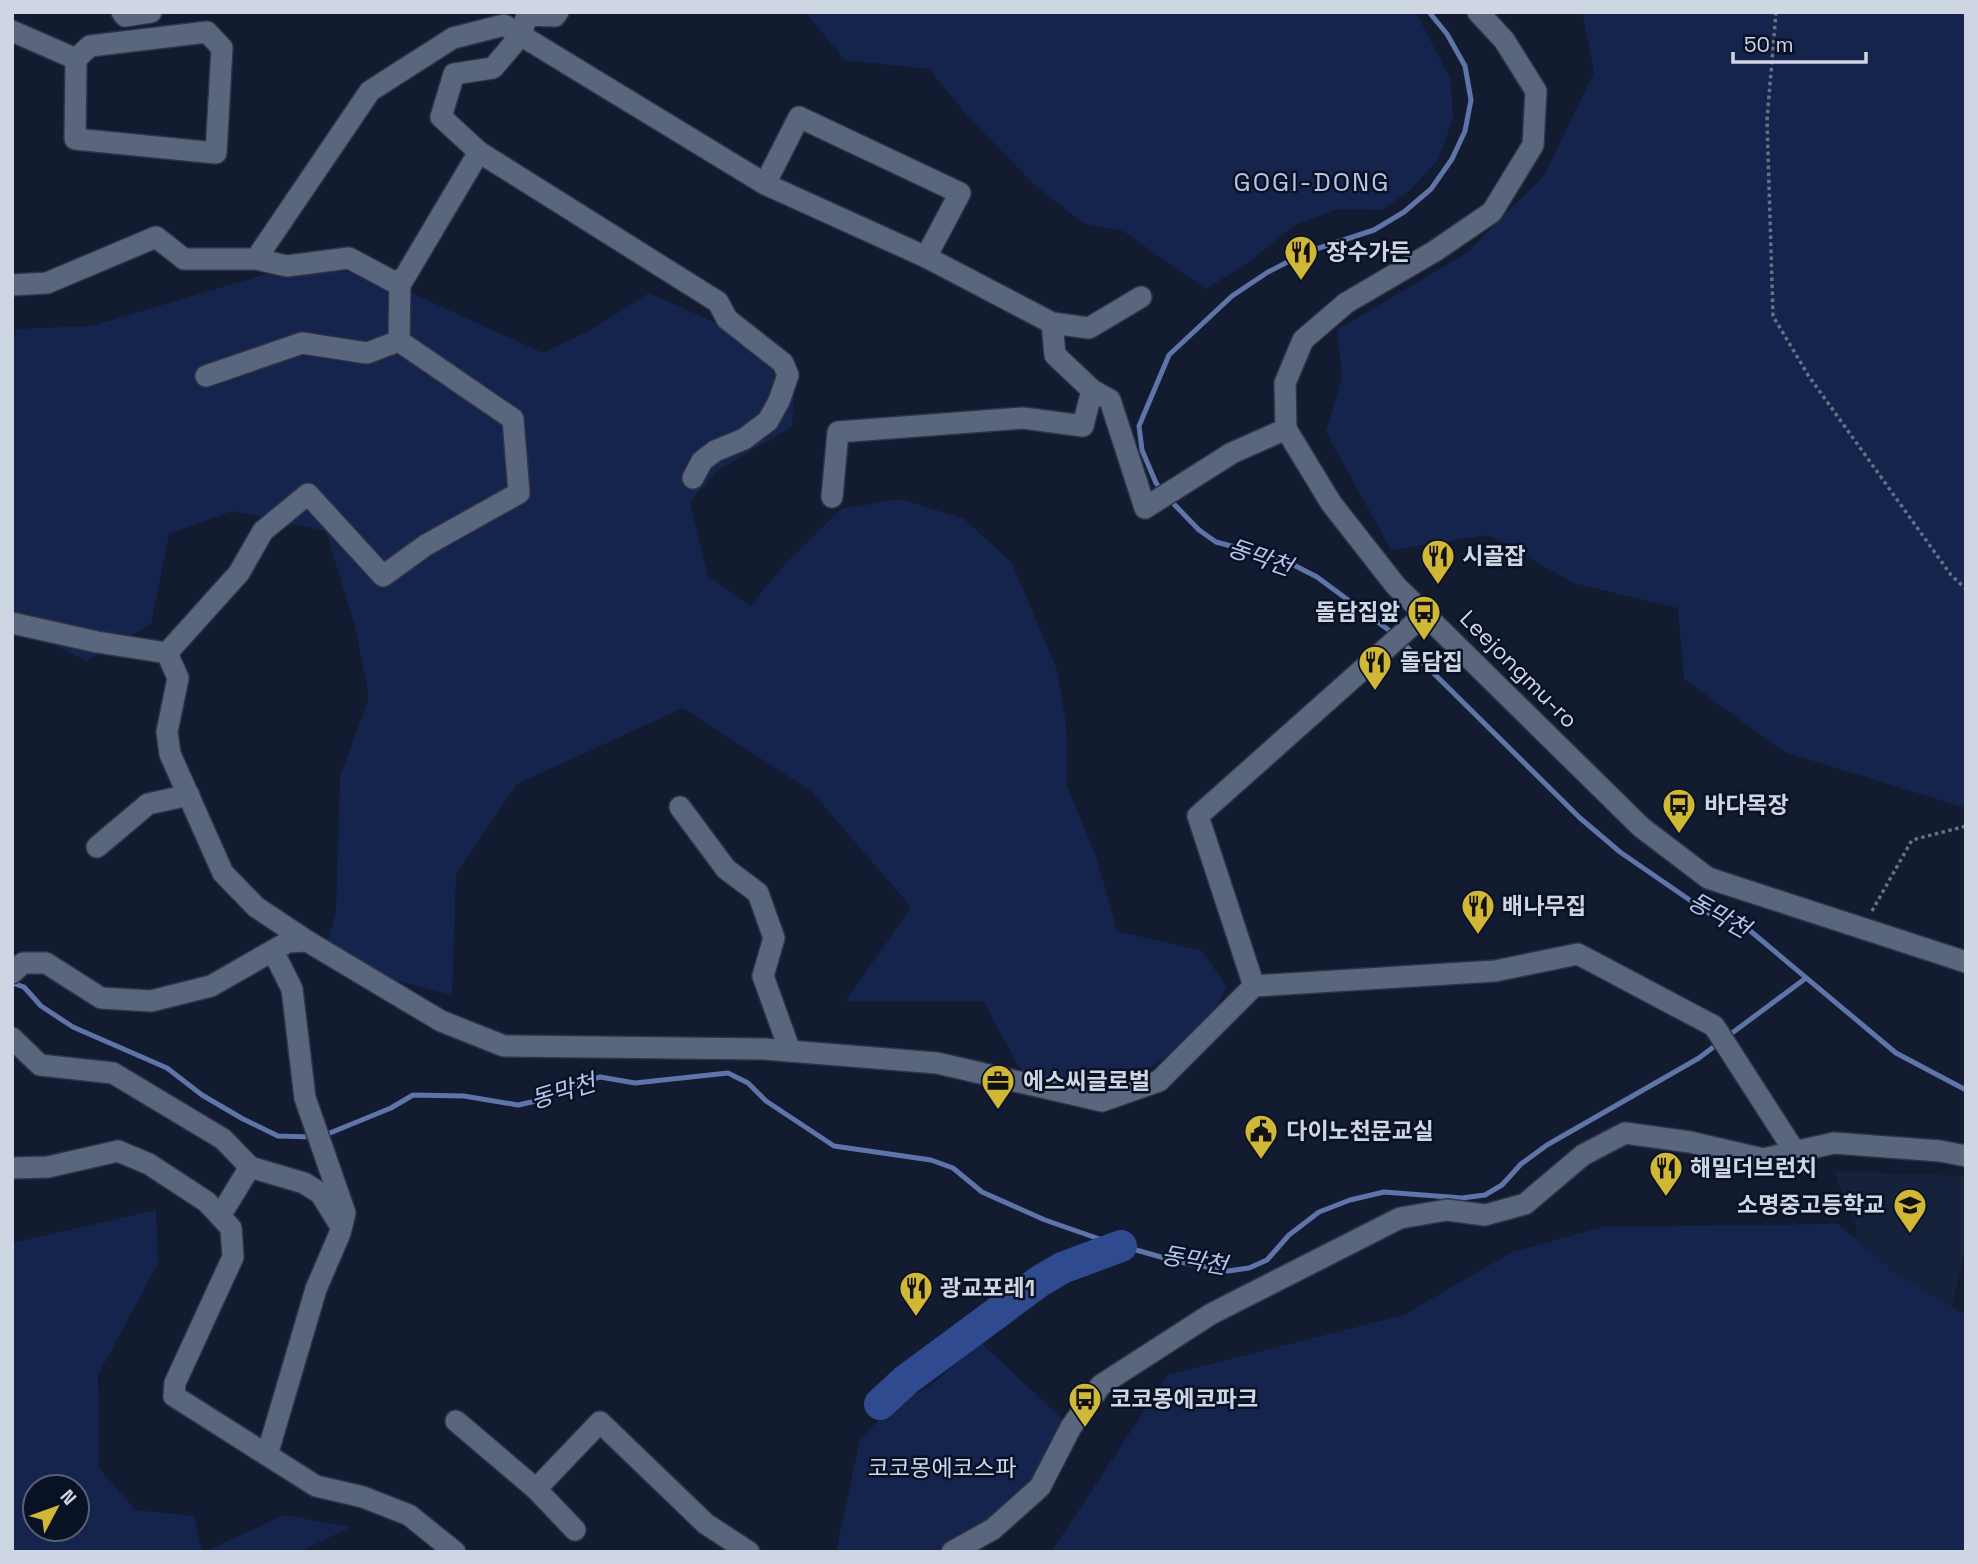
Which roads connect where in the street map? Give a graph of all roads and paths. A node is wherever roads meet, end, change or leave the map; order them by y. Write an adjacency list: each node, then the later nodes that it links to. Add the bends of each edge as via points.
1 (122, 12): 2 (street, via 125,16)
2 (151, 12)
3 (558, 12): 7 (street, via 555,16 527,15)
4 (1478, 12): 20 (street, via 1504,40 1536,91 1533,145 1492,212 1346,303 1303,340 1285,383)
5 (1776, 12): 23 (path, via 1767,120 1773,316 1808,375 1951,575)
6 (12, 31): 8 (street)
7 (521, 35): 9 (street, via 493,68 454,74 441,117); 10 (street); 12 (street, via 505,25 453,38 370,91)
8 (76, 59): 8 (street, via 90,46 207,32 222,48 216,153 75,139)
9 (479, 152): 13 (street); 21 (street, via 718,302 727,319 783,363 788,375 768,421 702,461)
10 (765, 184): 11 (street); 11 (street, via 799,117 960,192)
11 (926, 257): 16 (street)
12 (256, 259): 13 (street, via 287,266 349,258 392,281); 14 (street, via 184,258 156,237 47,284)
13 (400, 280): 17 (street)
14 (12, 285)
15 (1142, 297): 16 (street, via 1090,328)
16 (1052, 323): 19 (street, via 1055,355)
17 (399, 341): 18 (street, via 367,353 302,343); 26 (street, via 513,419 519,493 426,545 383,576 308,494 263,531 239,573)
18 (206, 376)
19 (1092, 390): 20 (street, via 1110,400 1145,508 1232,453); 22 (street, via 1083,426 1023,418 838,432)
20 (1286, 429): 24 (street, Leejongmu-ro, via 1331,503 1396,586)
21 (693, 478)
22 (832, 497)
23 (1966, 589)
24 (1426, 613): 31 (street, Leejongmu-ro, via 1641,827 1708,878); 36 (street, via 1198,816)
25 (12, 624): 26 (street)
26 (167, 653): 27 (street, via 178,677 166,732 170,754)
27 (189, 795): 30 (street, via 148,804); 32 (street, via 223,873 256,907)
28 (680, 807): 38 (street, via 726,869 758,892 774,938 763,976)
29 (1966, 826): 31 (path, via 1912,840)
30 (97, 847)
31 (1863, 928): 34 (street, Leejongmu-ro)
32 (307, 941): 33 (street, via 288,942); 38 (street, via 441,1021 504,1046)
33 (273, 951): 35 (street, via 211,986 151,1001 101,998 46,963 23,963); 44 (street, via 292,989 305,1098 345,1213)
34 (1966, 962)
35 (12, 973)
36 (1254, 986): 38 (street, via 1160,1081 1102,1101 937,1063); 39 (street, via 1495,971 1578,954 1714,1026)
37 (12, 1038): 41 (street, via 40,1065 113,1073 223,1139)
38 (790, 1051)
39 (1795, 1152): 40 (street, via 1834,1143); 51 (street, via 1763,1159 1625,1133 1583,1155 1525,1204 1485,1215 1447,1210 1400,1218 1210,1314 1101,1385 1071,1427 1040,1487 993,1529)
40 (1966, 1156)
41 (250, 1167): 43 (street); 44 (street, via 320,1192)
42 (12, 1168): 43 (street, via 48,1167 118,1151 149,1164 207,1202)
43 (220, 1216): 46 (street, via 231,1228 233,1256 175,1383 174,1396)
44 (342, 1227): 46 (street, via 316,1289)
45 (456, 1421): 47 (street)
46 (267, 1455): 49 (street, via 316,1486 409,1515)
47 (536, 1489): 48 (street); 50 (street, via 600,1422 706,1524)
48 (575, 1530)
49 (455, 1552)
50 (749, 1552)
51 (952, 1552)

